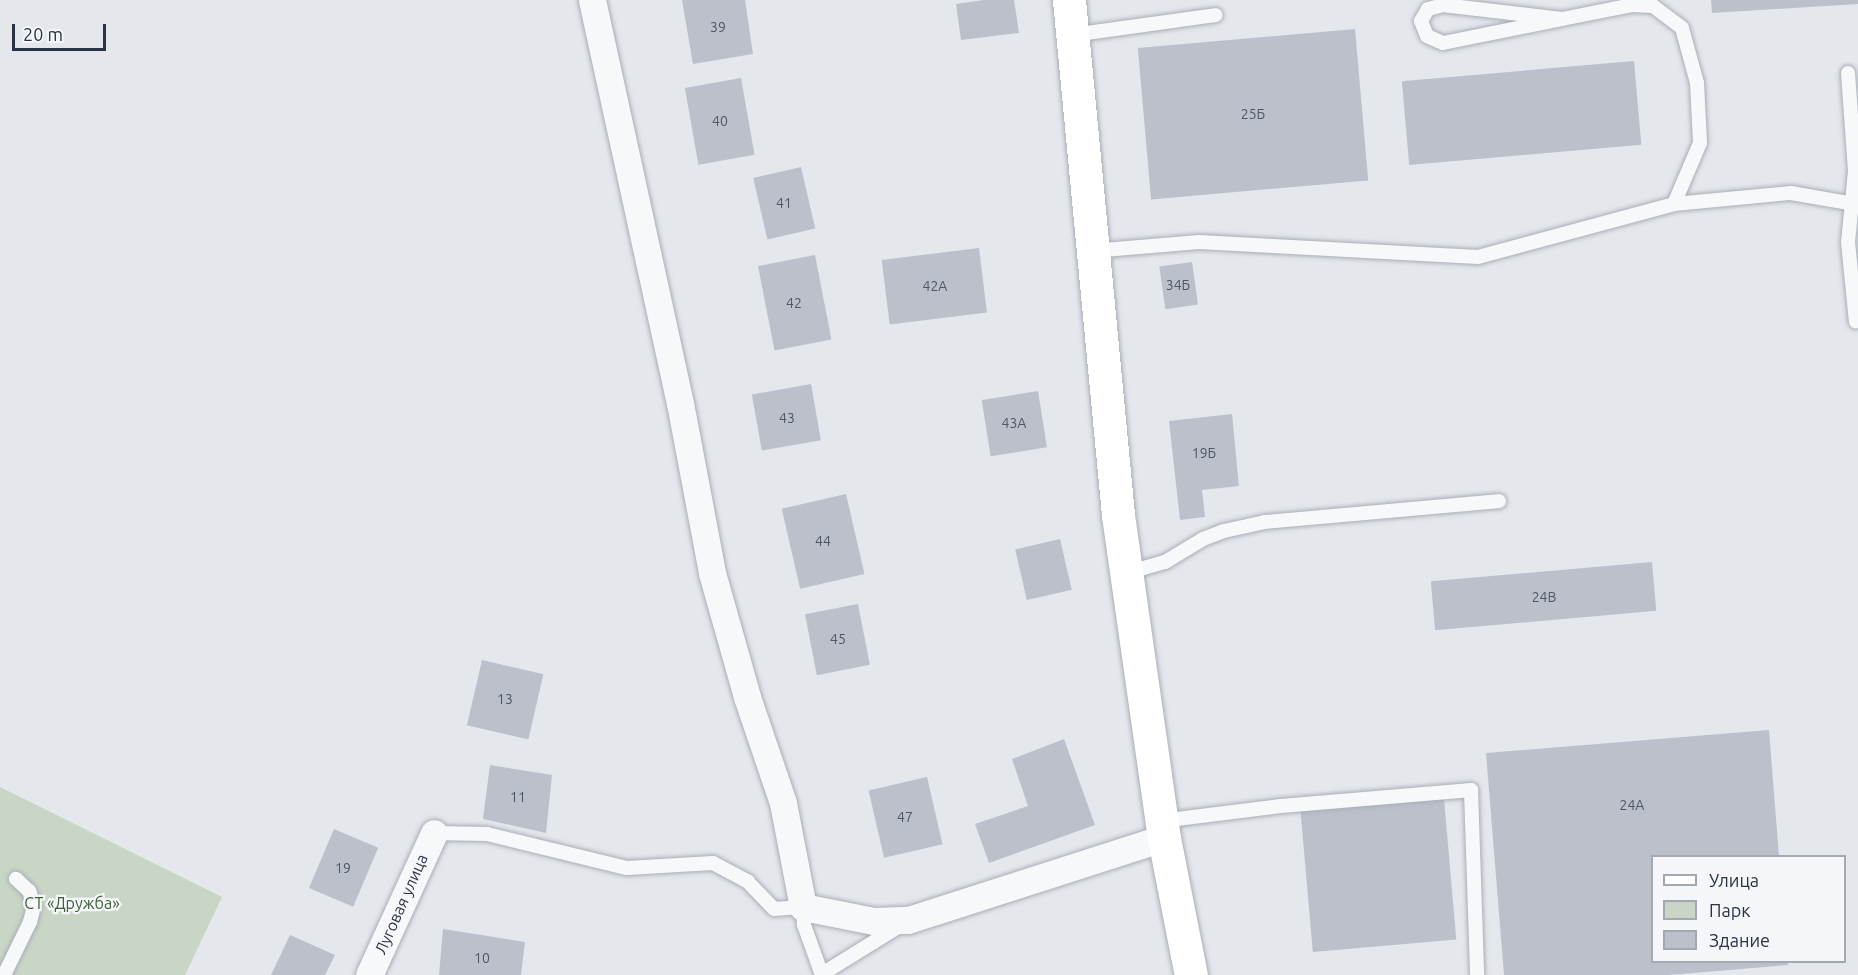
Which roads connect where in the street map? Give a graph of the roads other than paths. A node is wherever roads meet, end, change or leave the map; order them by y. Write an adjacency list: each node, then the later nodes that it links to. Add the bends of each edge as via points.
1 (592, 0): 16 (street, via 680,403 712,573 747,697 783,803)
2 (1069, 0): 5 (street)
3 (1216, 15): 5 (lane)
4 (1562, 19): 4 (lane, via 1443,43 1426,36 1421,21 1428,9 1443,5); 8 (lane, via 1632,5 1653,6 1682,28 1697,83 1700,143)
5 (1072, 35): 9 (street)
6 (1848, 73): 7 (lane, via 1855,171)
7 (1849, 203): 8 (lane, via 1791,193); 10 (lane)
8 (1674, 204): 9 (lane, via 1478,257 1198,242)
9 (1092, 251): 12 (street)
10 (1856, 322)
11 (1499, 501): 12 (lane, via 1265,522 1224,531 1165,562)
12 (1126, 573): 13 (street)
13 (1162, 829): 17 (street); 21 (street); 22 (lane, via 1281,806 1472,790)
14 (434, 833): 16 (lane, via 487,834 627,868 713,863 748,882 774,909); 19 (street, Луговая улица)
15 (16, 879): 18 (lane, via 29,891 34,906)
16 (803, 907): 17 (street, via 874,921); 20 (lane, via 804,925)
17 (908, 920): 20 (lane)
18 (4, 975)
19 (369, 975)
20 (822, 975)
21 (1191, 975)
22 (1477, 975)

